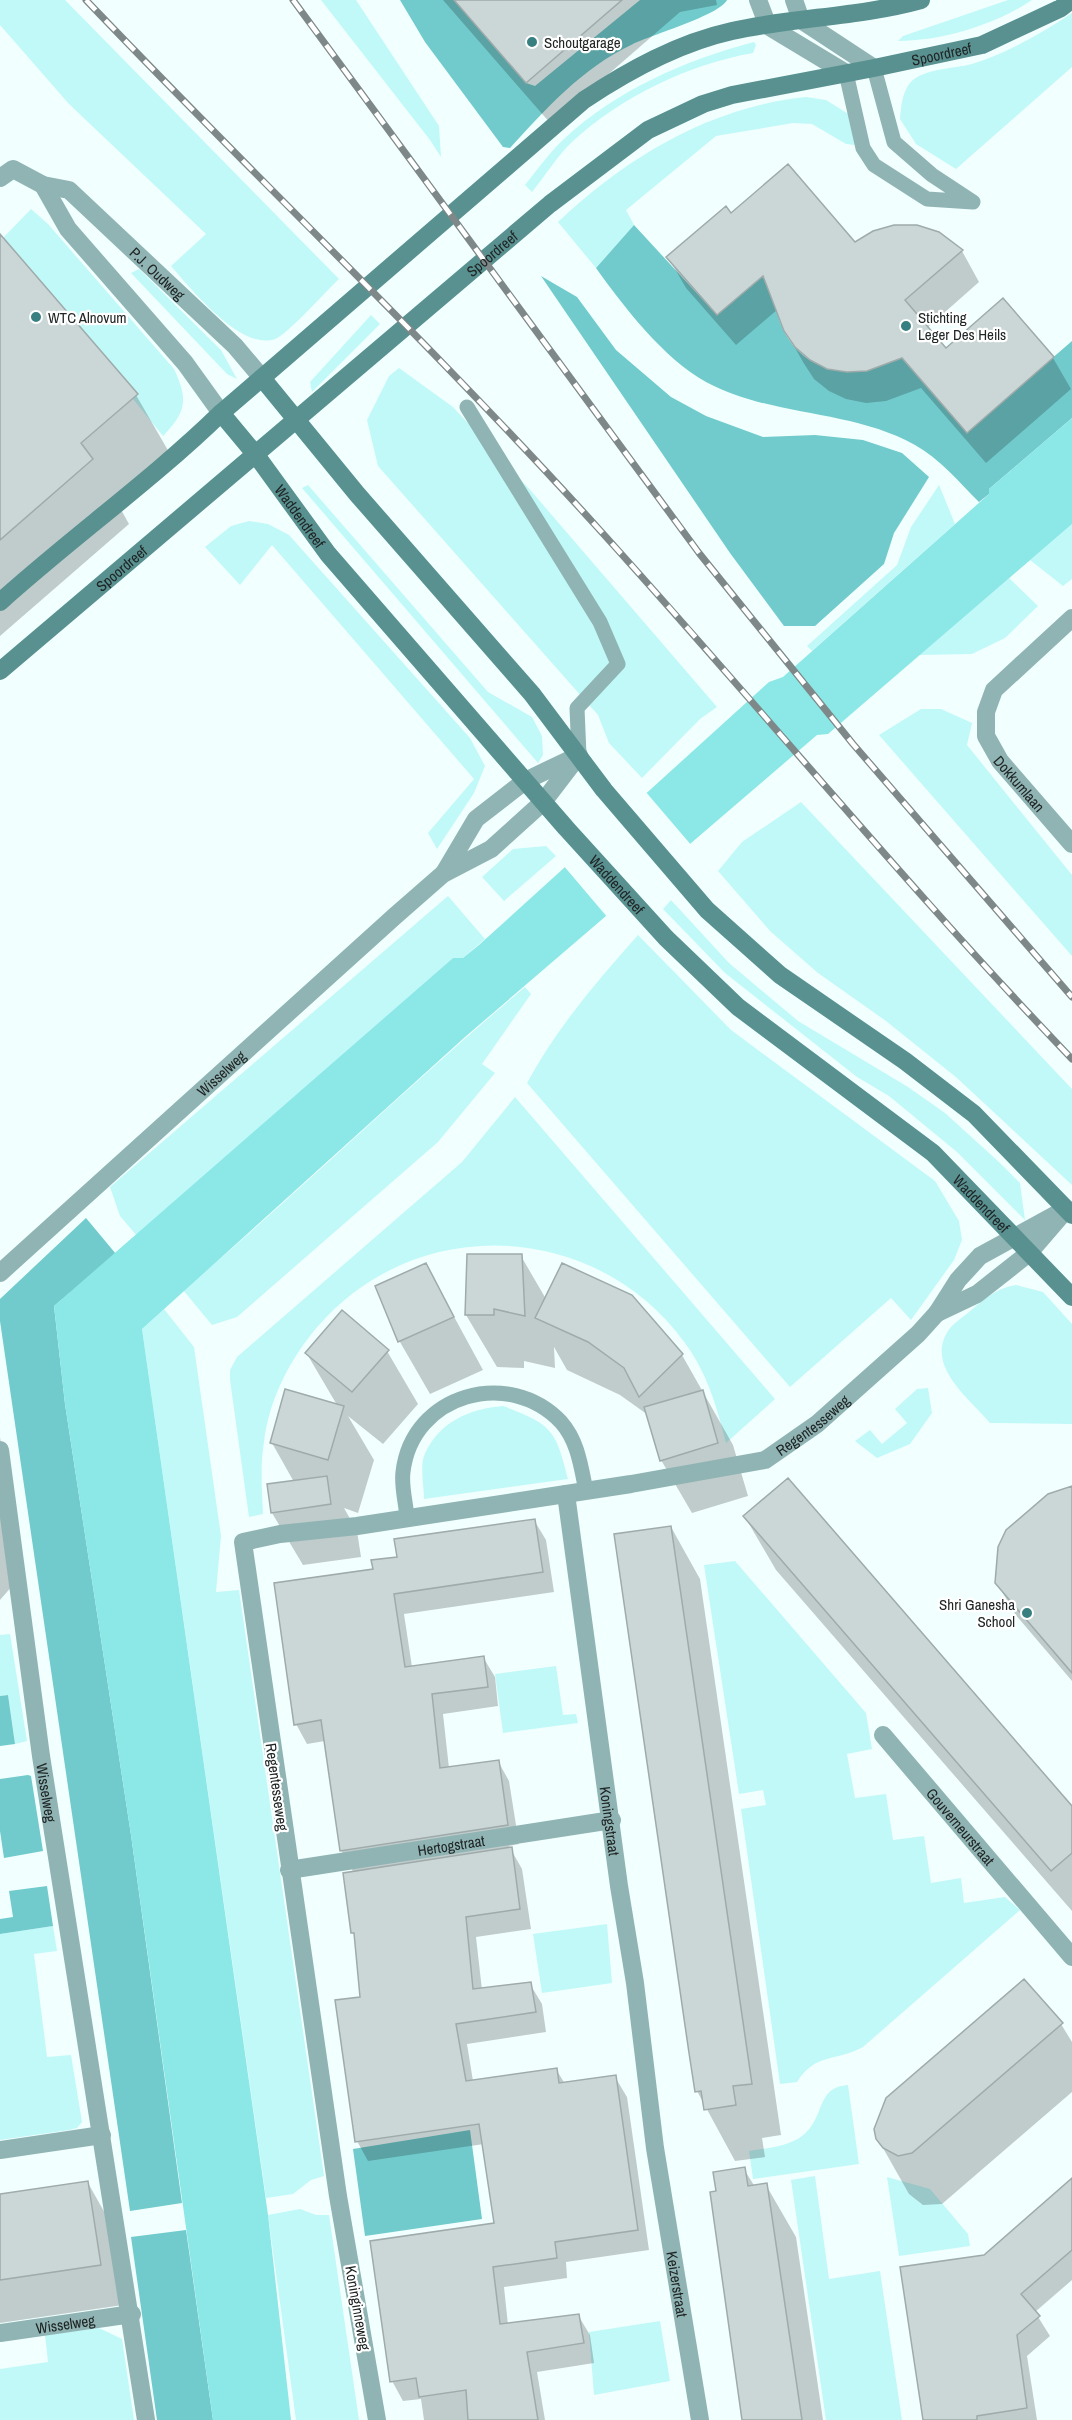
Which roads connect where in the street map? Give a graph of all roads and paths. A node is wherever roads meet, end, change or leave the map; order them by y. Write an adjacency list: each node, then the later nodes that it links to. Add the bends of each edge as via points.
1 (759, 0): 6 (street)
2 (794, 0): 5 (street)
3 (921, 0): 5 (main road)
4 (1071, 0): 7 (main road, Spoordreef, via 1062,8 982,45)
5 (801, 20): 6 (main road); 7 (street)
6 (768, 26): 8 (street); 11 (main road, via 731,31 673,50 617,78 584,100)
7 (874, 68): 8 (main road, Spoordreef); 8 (lane, via 894,142 932,175 973,202 927,199 874,165 863,148)
8 (846, 73): 14 (main road, Spoordreef, via 732,94 648,130 550,204)
9 (0, 178): 10 (street, P.J. Oudweg, via 13,169)
10 (43, 185): 11 (street, P.J. Oudweg, via 69,190 236,346); 13 (street, via 68,229 185,363)
11 (262, 378): 13 (main road); 14 (main road)
12 (467, 407): 19 (lane, via 600,622 618,664 577,708)
13 (221, 413): 15 (main road, Waddendreef); 16 (main road, via 176,457)
14 (296, 422): 15 (main road, Spoordreef); 19 (main road, via 532,694)
15 (256, 455): 18 (main road, Spoordreef); 20 (main road, Waddendreef, via 328,554)
16 (0, 602)
17 (1072, 618): 22 (street, Dokkumlaan, via 994,690 986,712 986,736 1000,761)
18 (0, 671)
19 (579, 755): 20 (street, Wisselweg); 21 (street, Wisselweg); 24 (main road, via 604,790 707,910 780,975 974,1114)
20 (525, 781): 21 (main road, Waddendreef); 23 (street, Wisselweg, via 476,819)
21 (543, 802): 23 (street, Wisselweg, via 490,849); 25 (main road, Waddendreef, via 666,938 738,1008 933,1153)
22 (1072, 844)
23 (443, 874): 27 (street, Wisselweg)
24 (1069, 1212): 25 (street, Regentesseweg); 26 (street, Regentesseweg)
25 (1013, 1238): 26 (main road, Waddendreef); 29 (street, Regentesseweg, via 980,1256)
26 (1029, 1253): 28 (main road, Waddendreef); 29 (street, Regentesseweg, via 978,1294)
27 (0, 1273)
28 (1072, 1297)
29 (937, 1312): 31 (street, Regentesseweg, via 817,1424 765,1460)
30 (0, 1450): 38 (street, Wisselweg, via 41,1756)
31 (586, 1491): 32 (street, Regentesseweg); 33 (lane, via 577,1449 562,1423 539,1404 510,1393 480,1392 452,1401 428,1419 411,1444 403,1472)
32 (566, 1494): 33 (street, Regentesseweg); 35 (street, Koningstraat)
33 (407, 1518): 36 (street, Regentesseweg, via 243,1542)
34 (883, 1735): 37 (street, Gouverneurstraat)
35 (612, 1820): 36 (street, Hertogstraat); 39 (street, Koningstraat)
36 (289, 1870): 41 (street, Regentesseweg)
37 (1072, 1957)
38 (102, 2135): 40 (street); 42 (street, Wisselweg)
39 (655, 2148): 46 (street, Keizerstraat)
40 (0, 2150)
41 (338, 2196): 45 (street, Koninginneweg)
42 (132, 2314): 43 (street, Wisselweg); 44 (street, Wisselweg)
43 (0, 2332)
44 (147, 2420)
45 (377, 2420)
46 (700, 2420)

